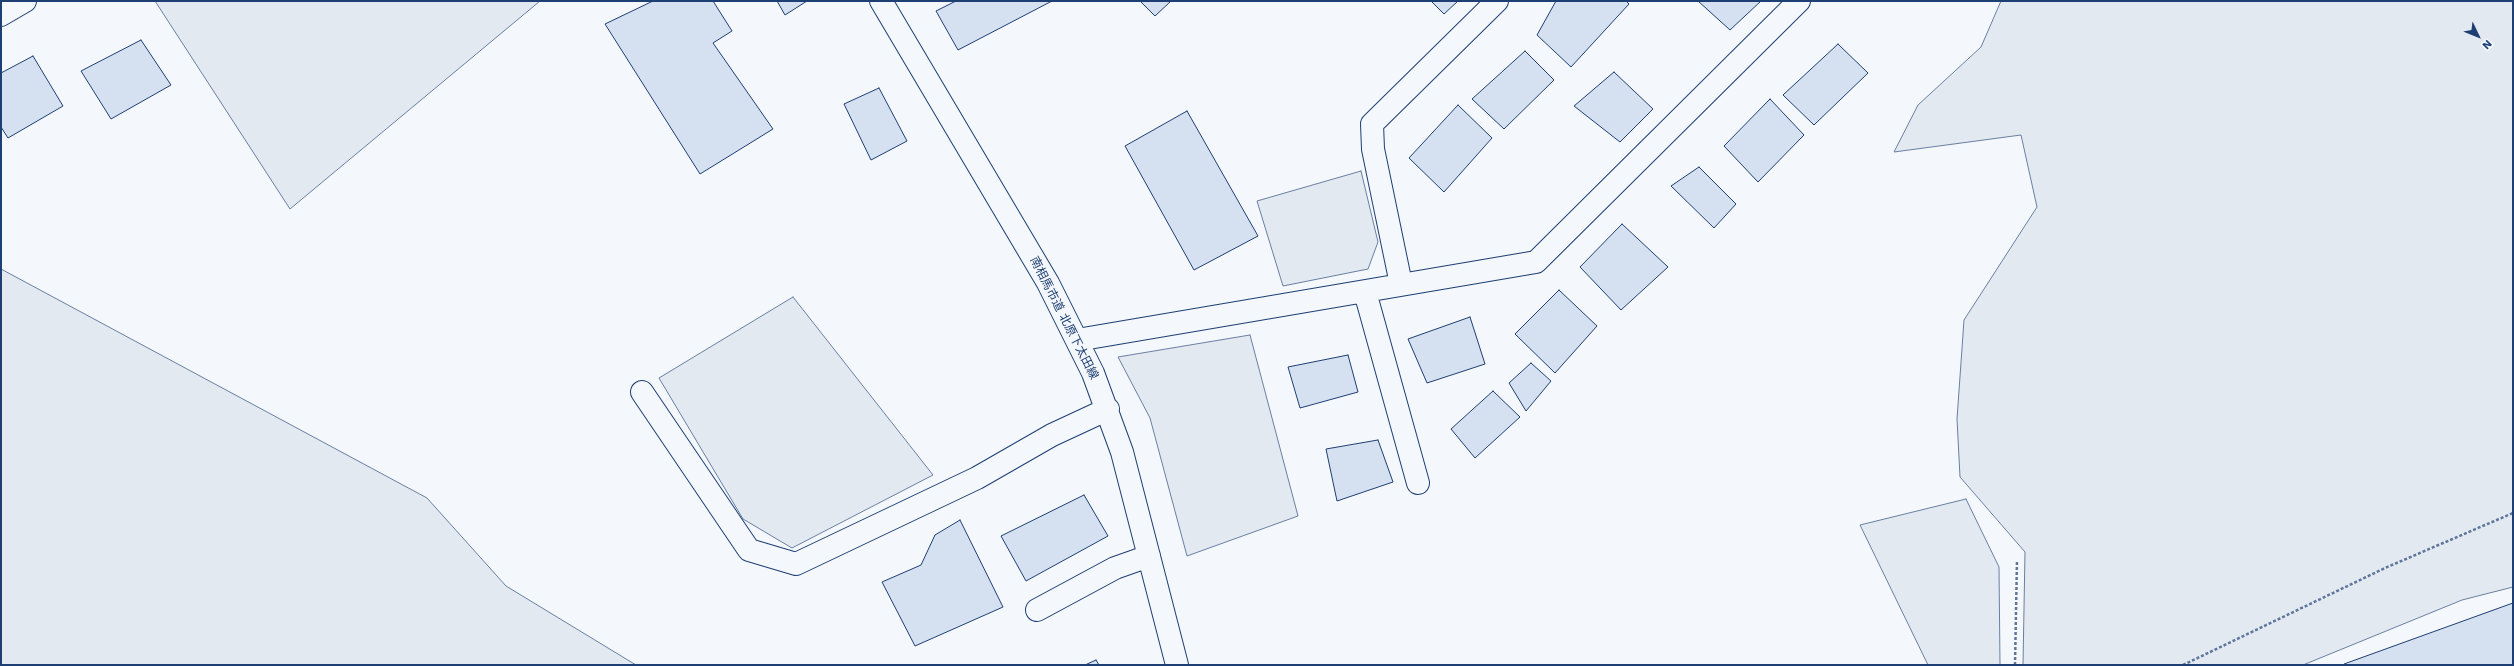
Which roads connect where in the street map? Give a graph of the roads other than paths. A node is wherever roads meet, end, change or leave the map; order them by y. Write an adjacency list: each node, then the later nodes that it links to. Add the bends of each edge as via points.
1 (25, 1): 5 (street)
2 (881, 1): 8 (street, 南相馬市道 北原下太田線, via 949,119 991,184 1048,283)
3 (1497, 1): 6 (street, via 1372,124 1373,149)
4 (1798, 1): 6 (street, via 1536,262)
5 (1, 15)
6 (1401, 284): 7 (street)
7 (1364, 292): 8 (street); 11 (street)
8 (1077, 340): 10 (street, 南相馬市道 北原下太田線)
9 (642, 392): 10 (street, via 749,550 796,564 977,478 1052,435)
10 (1108, 409): 12 (street, 南相馬市道 北原下太田線)
11 (1418, 483)
12 (1149, 556): 13 (street, via 1115,568); 14 (street, 南相馬市道 北原下太田線)
13 (1037, 610)
14 (1177, 665)

